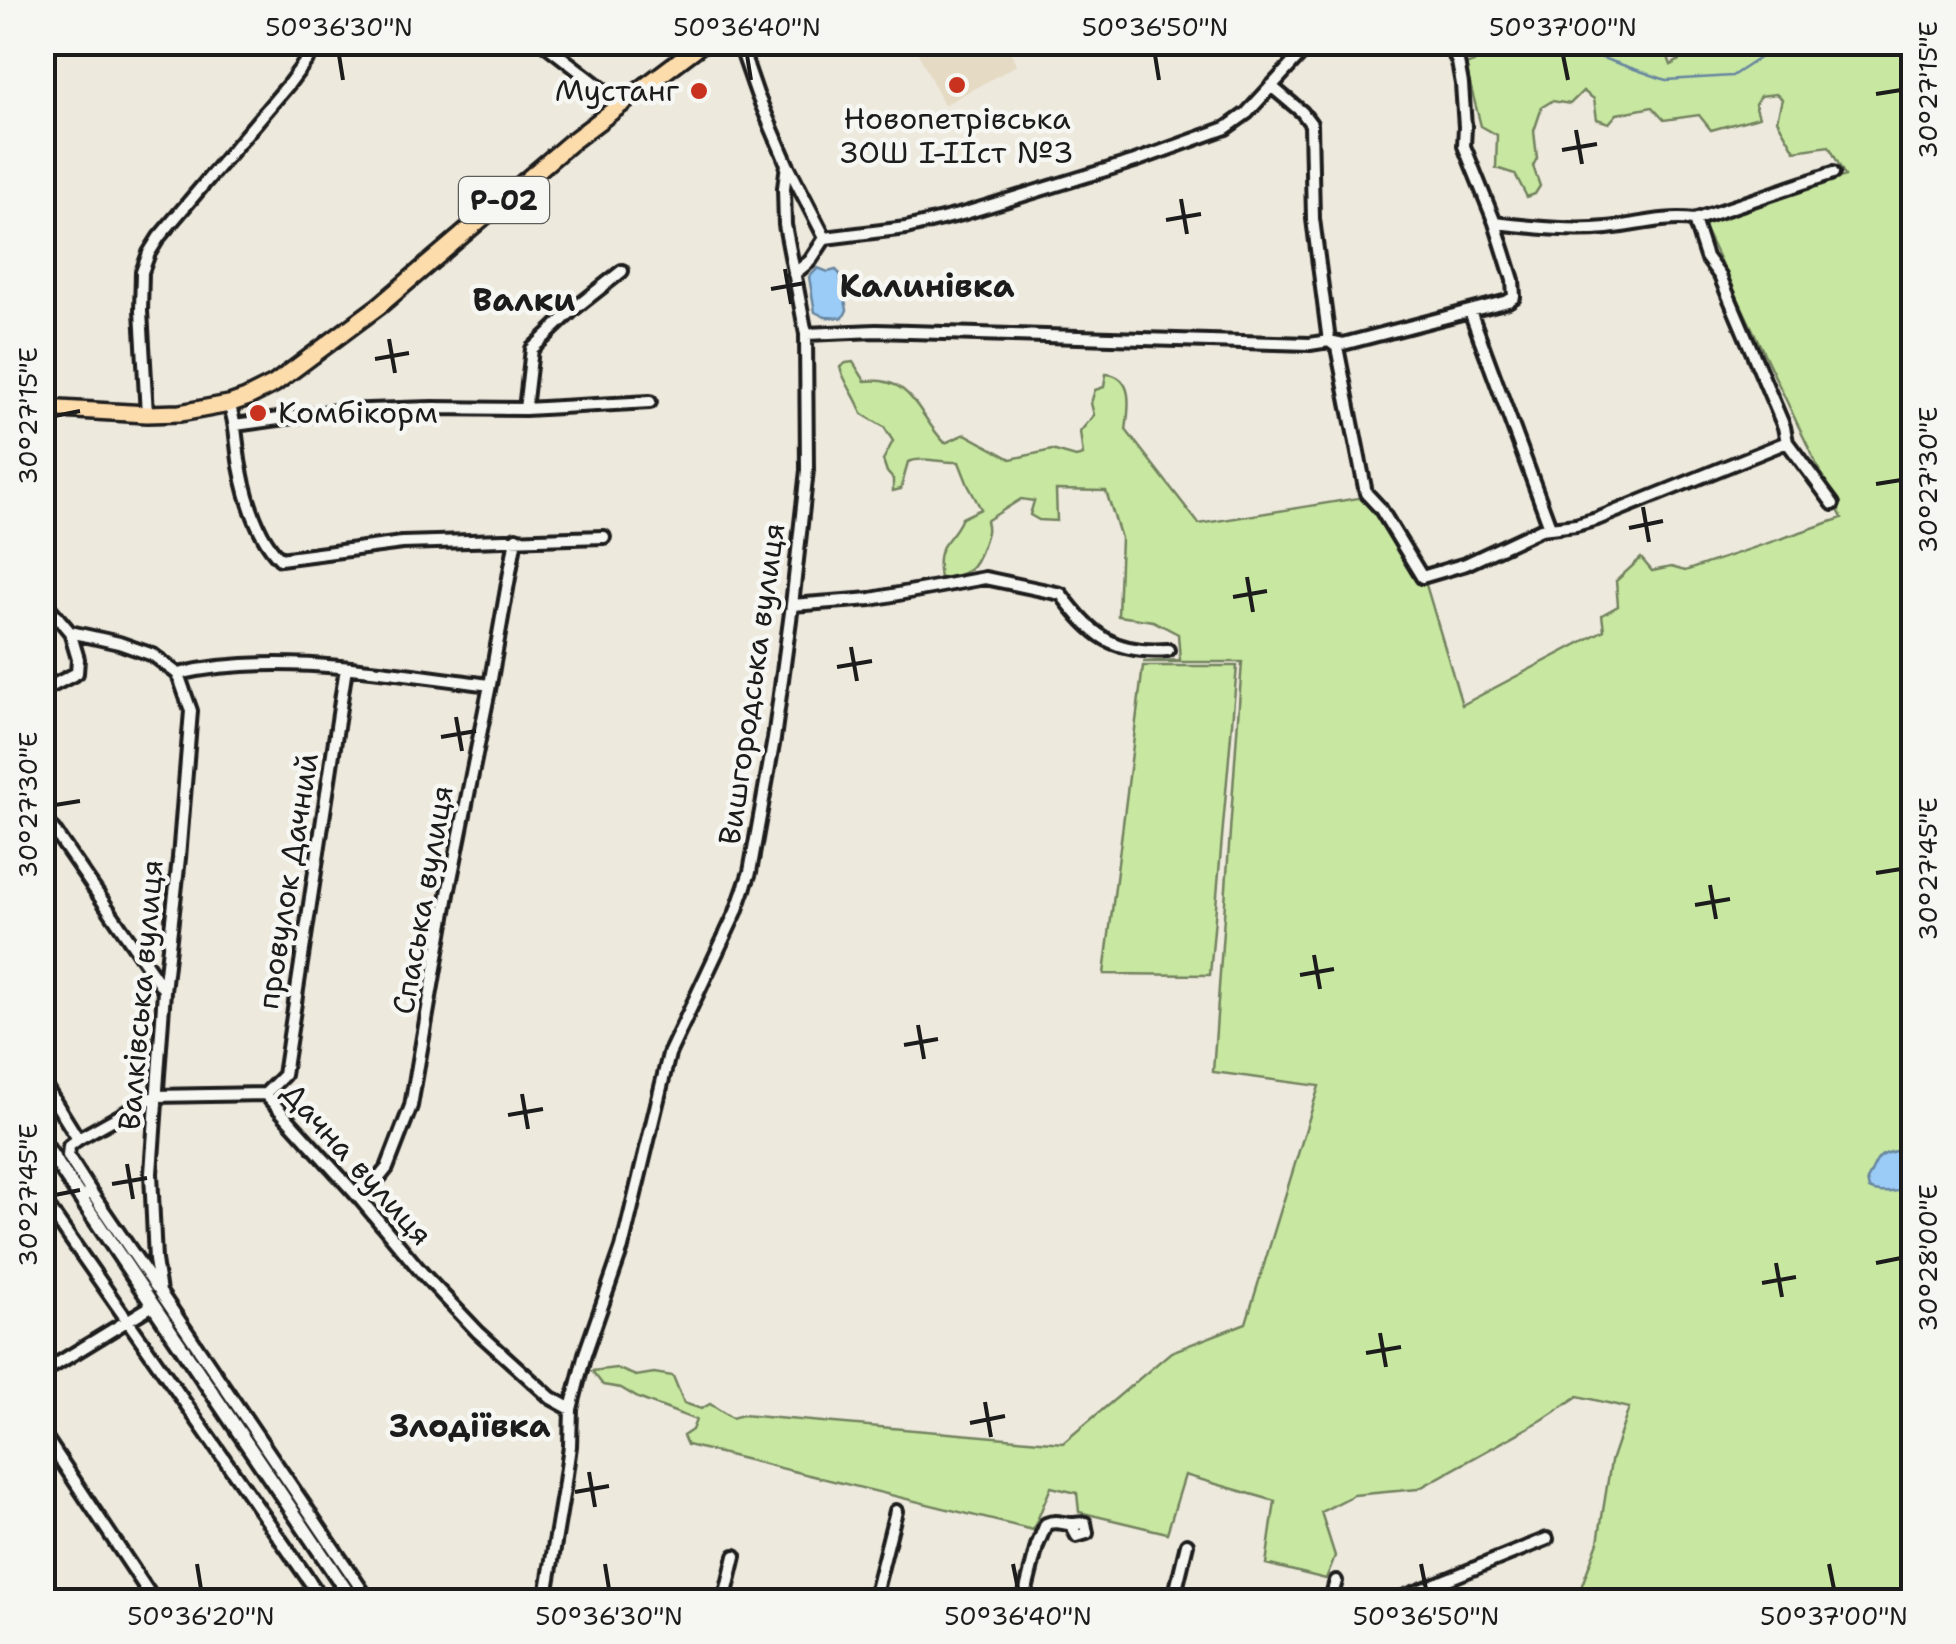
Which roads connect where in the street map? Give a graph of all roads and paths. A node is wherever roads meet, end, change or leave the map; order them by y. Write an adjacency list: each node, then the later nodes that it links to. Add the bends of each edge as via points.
1 (47, 42): 8 (street)
2 (320, 42): 25 (street, via 149,253 141,311)
3 (542, 42): 10 (street)
4 (704, 42): 10 (main road, Р-02)
5 (738, 42): 11 (street, Вишгородська вулиця)
6 (1312, 42): 9 (street)
7 (1448, 42): 14 (street, via 1462,84 1464,146)
8 (42, 49)
9 (1271, 86): 15 (street, via 1226,128 1182,146 962,214); 20 (street, via 1312,124 1312,219)
10 (621, 103): 22 (main road, Р-02, via 379,306 274,384)
11 (787, 164): 15 (street, Вишгородська вулиця); 17 (street, Вишгородська вулиця, via 785,225)
12 (1833, 174): 13 (street)
13 (1694, 220): 14 (street, via 1604,228); 27 (street)
14 (1495, 223): 18 (street, via 1514,297)
15 (826, 238): 17 (street)
16 (622, 271): 24 (street, via 532,349)
17 (794, 274): 19 (street, Вишгородська вулиця)
18 (1470, 311): 20 (street, via 1343,344); 29 (street)
19 (806, 334): 20 (street); 33 (street, Вишгородська вулиця, via 806,470)
20 (1329, 341): 29 (street, via 1337,347 1366,493 1422,578)
21 (650, 402): 24 (street)
22 (229, 404): 25 (main road, Р-02); 26 (street)
23 (42, 408): 25 (main road, Р-02)
24 (525, 409): 26 (street, via 338,411)
25 (147, 414)
26 (235, 425): 31 (street, via 250,504 280,559 402,543)
27 (1787, 442): 28 (street); 29 (street, via 1597,519)
28 (1833, 504)
29 (1550, 528)
30 (604, 537): 31 (street)
31 (516, 538): 38 (street, Спаська вулиця)
32 (42, 596): 34 (street)
33 (792, 605): 35 (street, via 871,599 985,578 1061,594 1109,642 1140,652); 53 (street, Вишгородська вулиця, via 750,872 670,1054 622,1248)
34 (70, 632): 37 (street, via 153,656); 39 (street, via 77,673)
35 (1168, 650)
36 (346, 668): 37 (street, via 240,666); 38 (street); 43 (street, провулок Дачний, via 284,1075)
37 (178, 674): 41 (street, Валківська вулиця, via 191,711)
38 (490, 685): 49 (street, Спаська вулиця, via 411,1106 387,1168)
39 (42, 691)
40 (42, 812): 41 (street)
41 (164, 991): 44 (street, Валківська вулиця)
42 (42, 1080): 45 (street)
43 (265, 1094): 44 (street, Дачна вулиця); 49 (street, Дачна вулиця)
44 (155, 1096): 45 (street, Дачна вулиця); 50 (street, Валківська вулиця)
45 (78, 1139): 47 (street, via 68,1156)
46 (42, 1141): 47 (street)
47 (86, 1195): 50 (street)
48 (42, 1198): 51 (street)
49 (361, 1200): 53 (street, Дачна вулиця, via 478,1332)
50 (156, 1299): 51 (street); 55 (street)
51 (128, 1322): 52 (street); 63 (street)
52 (42, 1373)
53 (572, 1409): 66 (street, Вишгородська вулиця)
54 (42, 1432): 62 (street)
55 (276, 1474): 64 (street); 65 (street)
56 (896, 1511): 68 (street)
57 (1071, 1525): 69 (street, via 1046,1524)
58 (1547, 1540): 72 (street)
59 (1188, 1544): 70 (street)
60 (736, 1556): 67 (street)
61 (1336, 1581): 71 (street)
62 (155, 1602)
63 (324, 1602)
64 (354, 1602)
65 (370, 1602)
66 (545, 1602)
67 (724, 1602)
68 (873, 1602)
69 (1023, 1602)
70 (1174, 1602)
71 (1330, 1602)
72 (1391, 1602)

